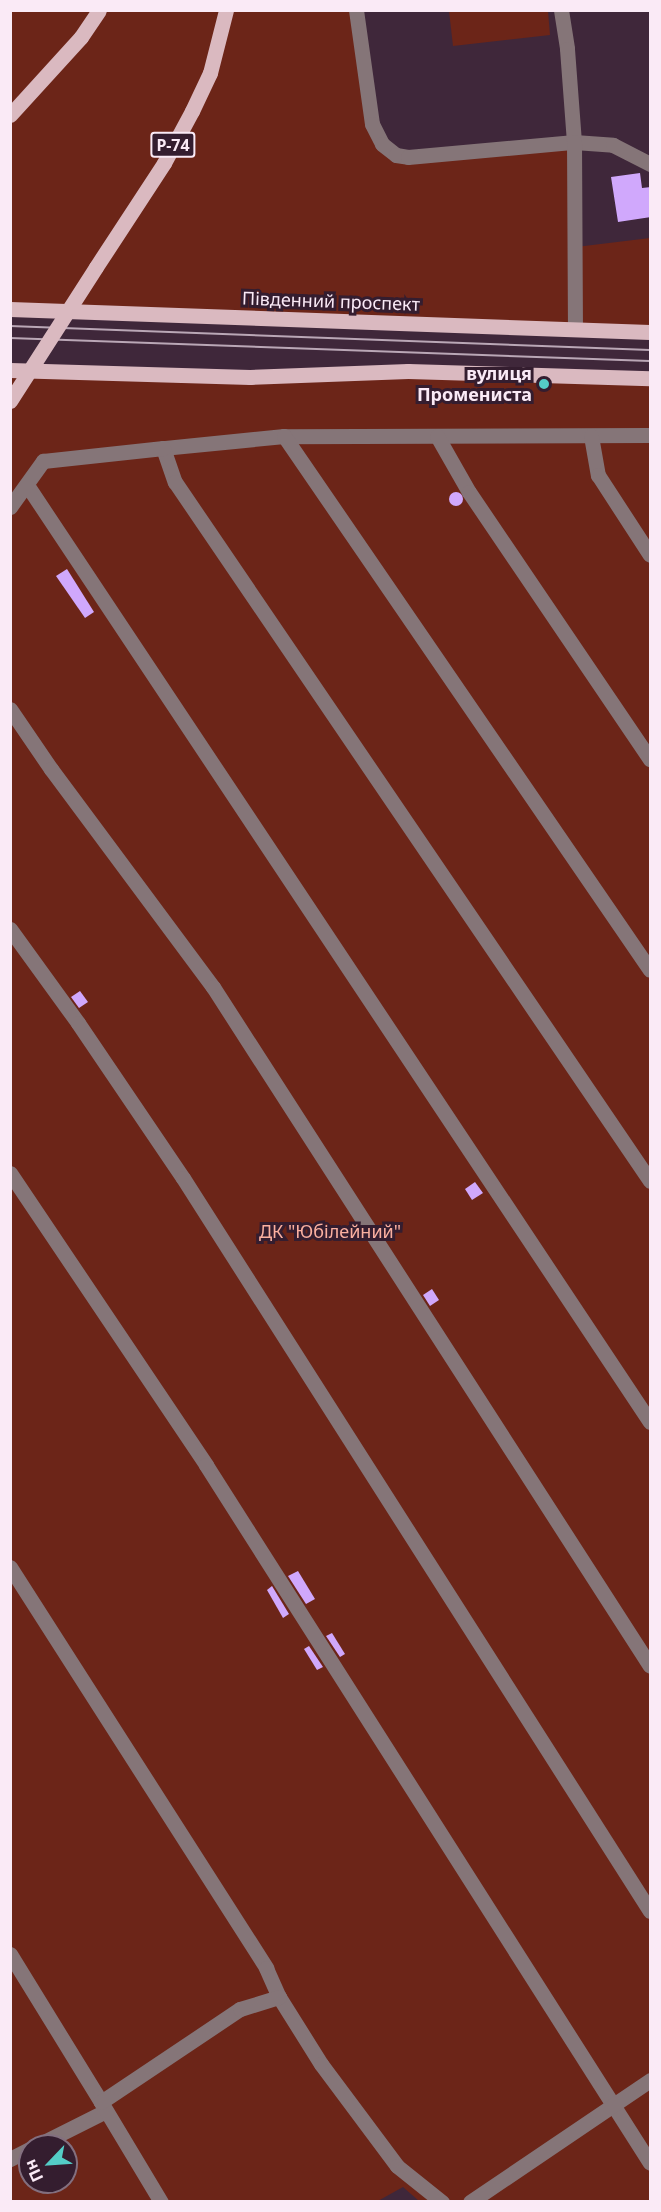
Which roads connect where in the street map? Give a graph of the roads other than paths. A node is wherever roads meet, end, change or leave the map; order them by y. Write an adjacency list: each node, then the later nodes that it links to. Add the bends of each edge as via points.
1 (99, 10): 5 (main road, via 81,37)
2 (226, 10): 13 (main road, Р-74, bridge, via 210,73 164,163)
3 (356, 10): 6 (street, via 372,124 382,144 396,155)
4 (561, 10): 6 (street)
5 (10, 115)
6 (574, 142): 7 (street, via 613,145); 9 (street)
7 (651, 164)
8 (10, 309): 9 (main road, Південний проспект)
9 (575, 329): 10 (main road, Південний проспект)
10 (651, 332)
11 (10, 370): 12 (main road, via 250,377 408,371)
12 (651, 378)
13 (10, 401)
14 (284, 435): 16 (street); 18 (street); 25 (street)
15 (651, 435): 17 (street)
16 (437, 436): 17 (street); 23 (street, via 469,492)
17 (591, 436): 21 (street, via 598,475)
18 (164, 447): 19 (street, via 43,461); 27 (street, via 175,482)
19 (27, 485): 20 (street); 28 (street)
20 (10, 507)
21 (651, 555)
22 (10, 709): 30 (street, via 213,987)
23 (651, 759)
24 (10, 929): 31 (street, via 183,1178)
25 (651, 970)
26 (10, 1173): 35 (street, via 206,1465)
27 (651, 1181)
28 (651, 1422)
29 (10, 1567): 33 (street, via 266,1968)
30 (651, 1666)
31 (651, 1911)
32 (10, 1954): 36 (street)
33 (279, 1997): 36 (street, via 240,2009); 40 (street, via 321,2064 397,2166)
34 (651, 2080): 35 (street)
35 (613, 2105): 38 (street); 41 (street)
36 (103, 2106): 37 (street); 39 (street)
37 (56, 2134)
38 (651, 2163)
39 (161, 2202)
40 (442, 2202)
41 (470, 2202)

